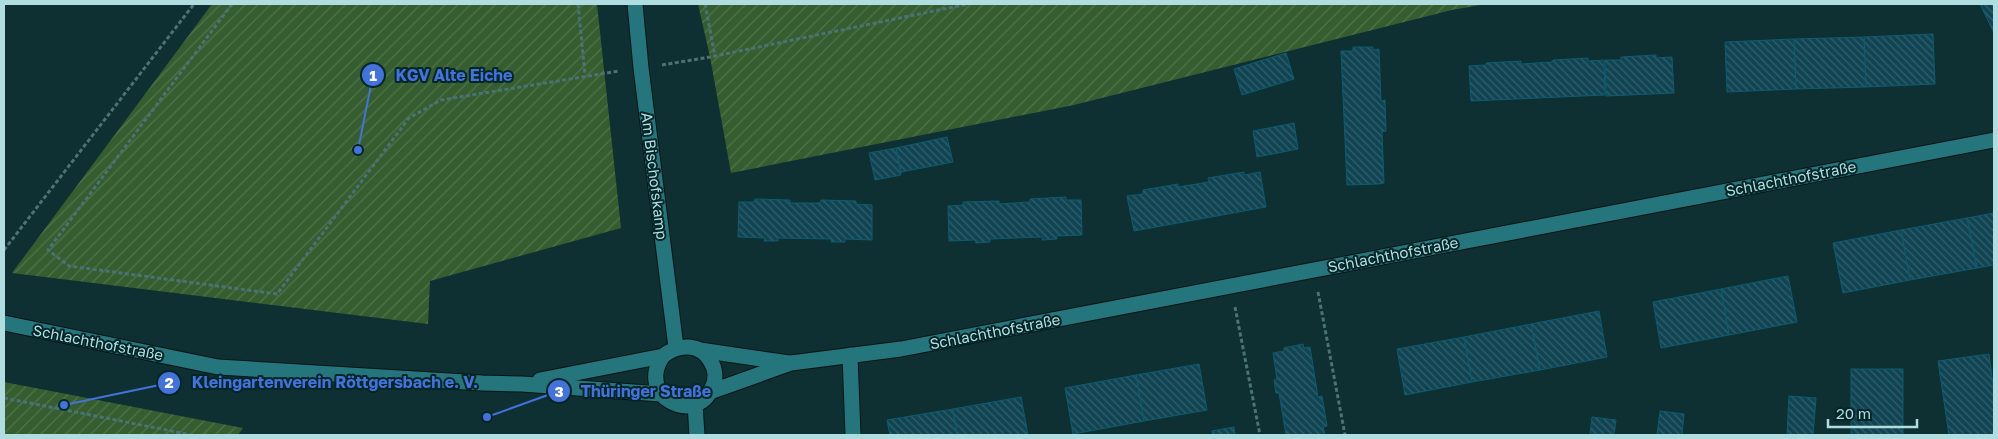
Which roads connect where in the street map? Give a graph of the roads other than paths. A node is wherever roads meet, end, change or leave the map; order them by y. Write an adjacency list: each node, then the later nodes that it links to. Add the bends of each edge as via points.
1 (634, 4): 4 (street, Am Bischofskamp)
2 (1994, 140): 6 (street, Schlachthofstraße, via 1232,287 902,349)
3 (4, 323): 9 (street, Schlachthofstraße, via 218,367)
4 (676, 347): 5 (street, via 691,346); 7 (street)
5 (700, 350): 8 (street, Schlachthofstraße); 10 (street, via 713,365 714,384)
6 (850, 355): 8 (street, Schlachthofstraße); 14 (street)
7 (663, 356): 9 (street, Schlachthofstraße); 11 (street, via 655,374)
8 (791, 363): 10 (street, Schlachthofstraße)
9 (522, 384): 11 (street, Schlachthofstraße)
10 (710, 392): 12 (street)
11 (661, 394): 12 (street, via 676,405)
12 (695, 404): 13 (street)
13 (697, 435)
14 (853, 435)

